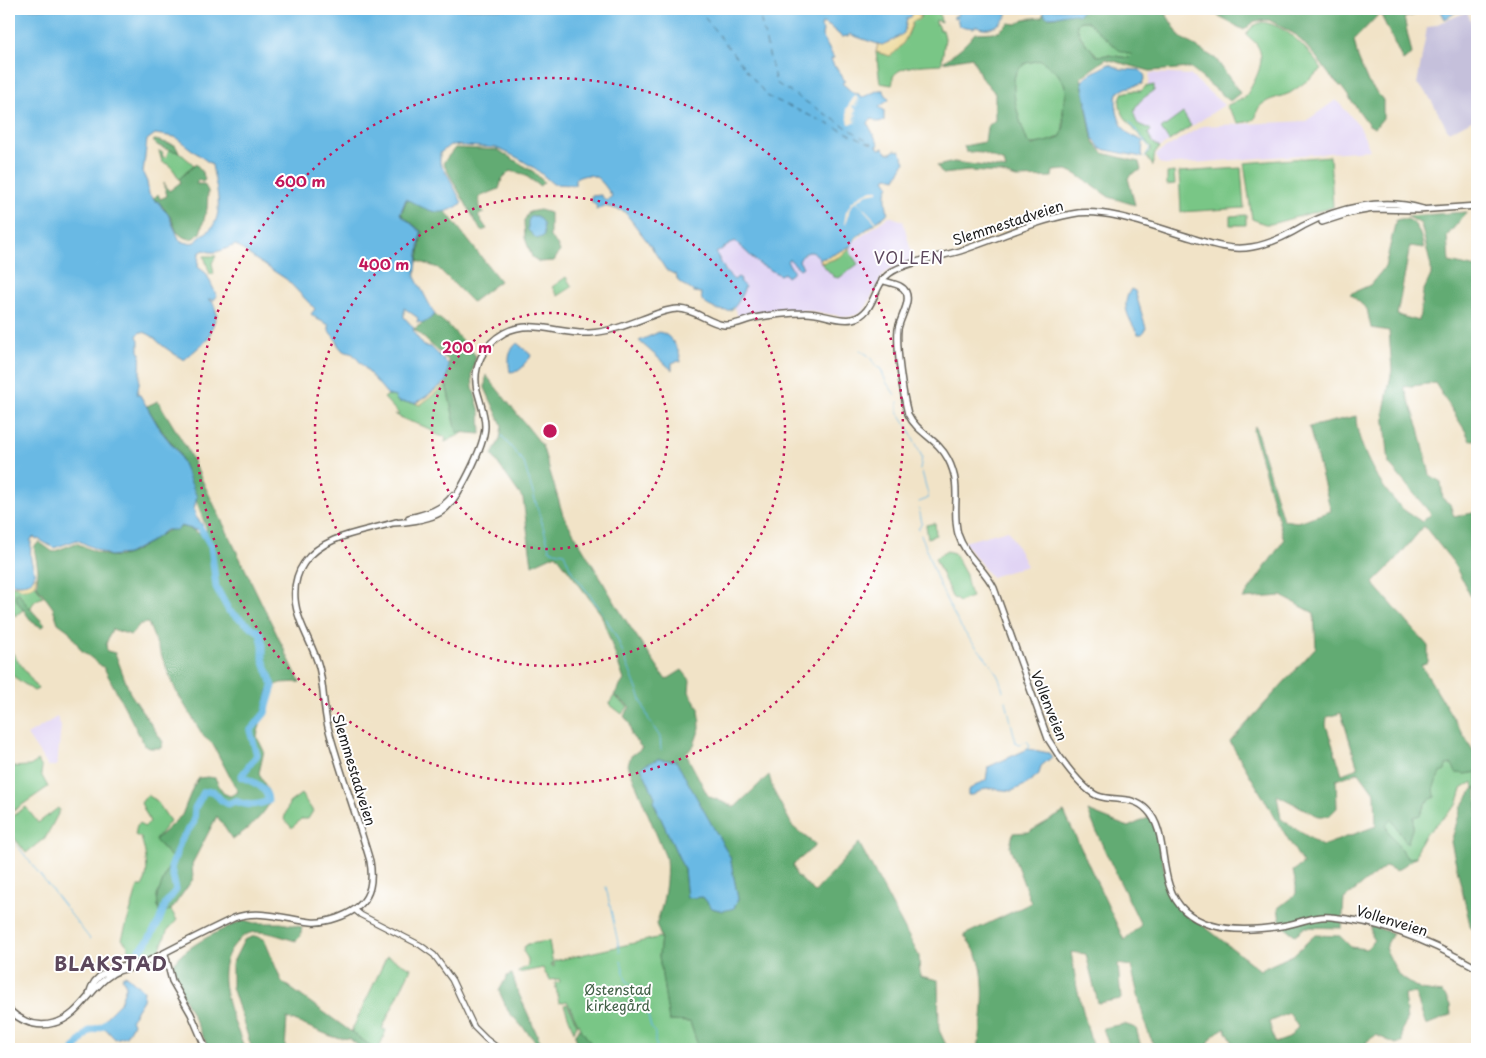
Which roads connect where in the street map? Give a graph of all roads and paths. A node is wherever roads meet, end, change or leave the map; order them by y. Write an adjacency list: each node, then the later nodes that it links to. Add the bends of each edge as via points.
1 (1477, 206): 2 (main road, Slemmestadveien, via 1423,209 1386,204 1357,207 1336,212 1251,248 1217,246 1111,215 1079,213 900,268)
2 (882, 280): 3 (main road, Slemmestadveien, via 868,308 850,320 801,313 763,316 726,325 675,309 597,333 527,327 504,333 488,347 478,364 476,381 485,434 479,453 451,503 437,514 420,520 393,523 331,542 318,549 303,564 295,588 296,607 319,667 328,728 370,861 371,887); 5 (main road, Vollenveien, via 899,285 907,294 898,339 908,414 915,425 940,446 954,471 959,535 966,551 994,588 1048,739 1091,792 1105,798 1134,801 1152,815 1168,883 1181,906 1200,921 1226,928 1279,926 1327,916 1375,925 1430,944)
3 (357, 908): 4 (main road, via 325,922 244,915); 8 (street, via 361,915 434,955 452,980 474,1027)
4 (165, 954): 6 (main road, via 112,974 62,1021 49,1025 28,1023); 7 (main road, via 172,981)
5 (1477, 968)
6 (9, 1010)
7 (206, 1049)
8 (499, 1049)

